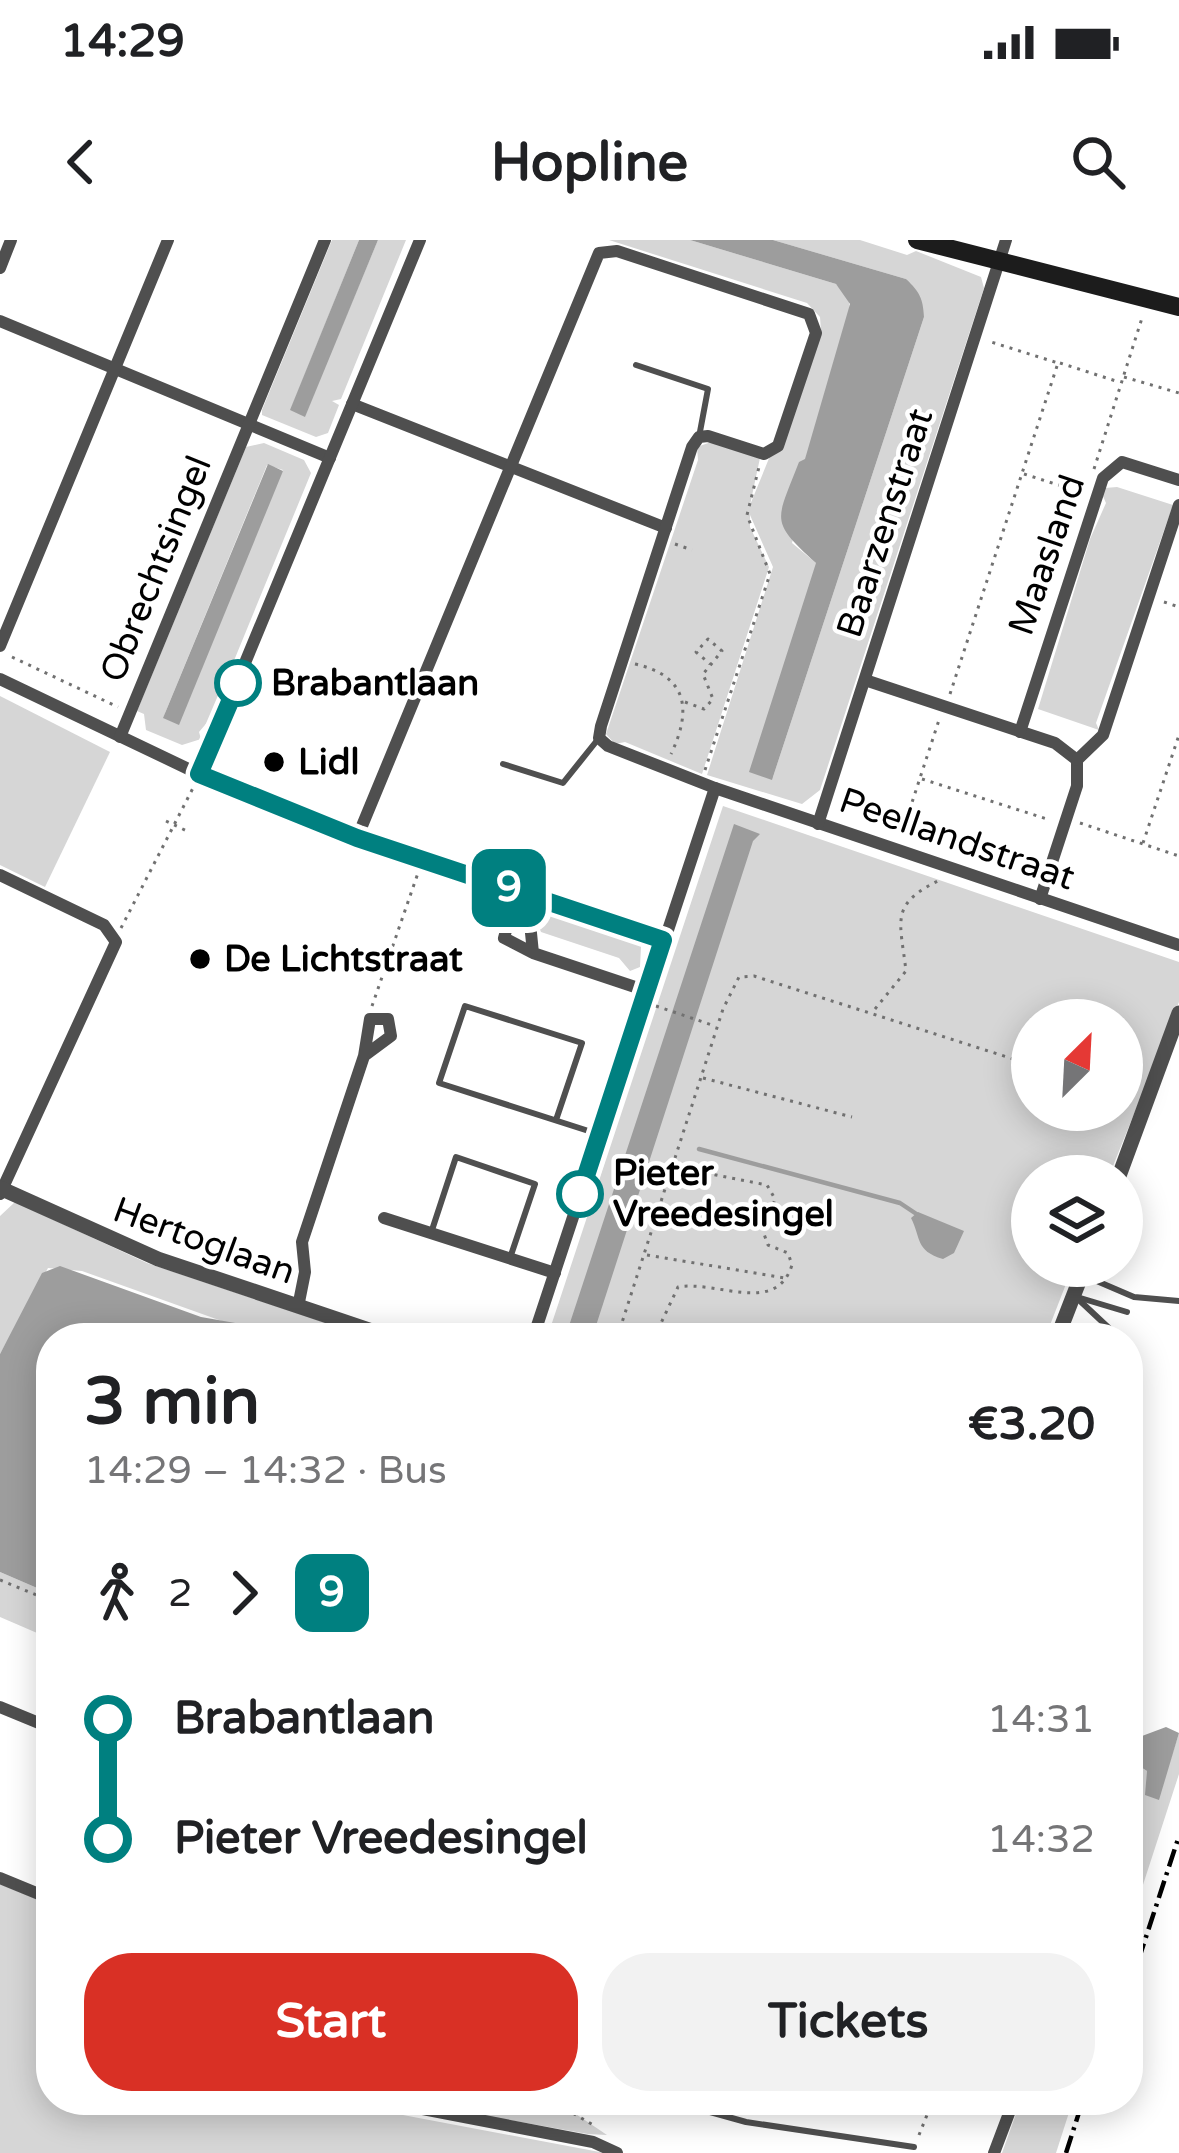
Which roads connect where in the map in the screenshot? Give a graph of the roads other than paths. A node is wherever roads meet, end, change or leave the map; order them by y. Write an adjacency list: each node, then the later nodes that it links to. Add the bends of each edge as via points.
1 (11, 240): 8 (street)
2 (169, 240): 12 (street)
3 (325, 240): 14 (street, Obrechtsingel)
4 (420, 240): 13 (street)
5 (916, 240): 7 (main road)
6 (1006, 240): 7 (street, Baarzenstraat)
7 (1000, 265): 9 (main road); 23 (street, Baarzenstraat)
8 (0, 268)
9 (1179, 308)
10 (0, 322): 12 (street)
11 (636, 364): 15 (lane, via 708,389)
12 (115, 369): 14 (street); 21 (street)
13 (352, 404): 16 (street); 17 (street)
14 (249, 424): 16 (street); 25 (street, Obrechtsingel)
15 (699, 437): 17 (street, via 764,454 781,438 813,319 803,309 605,250); 20 (street)
16 (330, 458): 29 (street)
17 (509, 469): 20 (street); 32 (street)
18 (1179, 479): 24 (street, Maasland, via 1110,466)
19 (1179, 505): 27 (street, via 1103,735)
20 (664, 534): 26 (street)
21 (0, 649)
22 (0, 679): 25 (street)
23 (865, 680): 24 (street); 31 (street, Baarzenstraat)
24 (1020, 732): 27 (street)
25 (120, 737): 29 (street)
26 (599, 738): 28 (lane, via 563,783); 30 (street, Peellandstraat)
27 (1077, 760): 34 (street)
28 (503, 764)
29 (199, 774): 32 (street)
30 (716, 788): 31 (street, Peellandstraat); 35 (street)
31 (818, 824): 34 (street, Peellandstraat)
32 (357, 838): 35 (street)
33 (0, 875): 44 (street, via 114,932 116,942)
34 (1040, 899): 36 (street, Peellandstraat)
35 (663, 940): 38 (street)
36 (1179, 945)
37 (533, 952): 38 (street)
38 (646, 991): 42 (street)
39 (1179, 1013): 43 (street)
40 (364, 1056): 40 (street, via 394,1031 388,1019 370,1019); 53 (street, via 302,1242)
41 (556, 1120): 41 (lane, via 582,1043 465,1006 439,1083); 42 (lane)
42 (600, 1134): 48 (street)
43 (1127, 1155)
44 (1, 1190): 53 (street, Hertoglaan, via 158,1259)
45 (384, 1218): 46 (street)
46 (430, 1233): 47 (street); 47 (lane, via 456,1157 535,1184)
47 (510, 1259): 48 (street)
48 (554, 1274): 56 (street)
49 (1077, 1287): 51 (street)
50 (1115, 1287): 52 (lane)
51 (1073, 1296): 54 (lane); 57 (street); 58 (lane)
52 (1179, 1301)
53 (298, 1306): 55 (street, Hertoglaan)
54 (1127, 1312)
55 (348, 1323)
56 (538, 1323)
57 (1063, 1323)
58 (1103, 1323)
59 (0, 1706): 60 (street)
60 (36, 1722)
61 (0, 1878): 62 (street)
62 (36, 1893)
63 (447, 2115): 67 (street)
64 (721, 2115): 66 (lane)
65 (1008, 2115): 68 (street)
66 (914, 2147)
67 (613, 2150)
68 (994, 2153)

